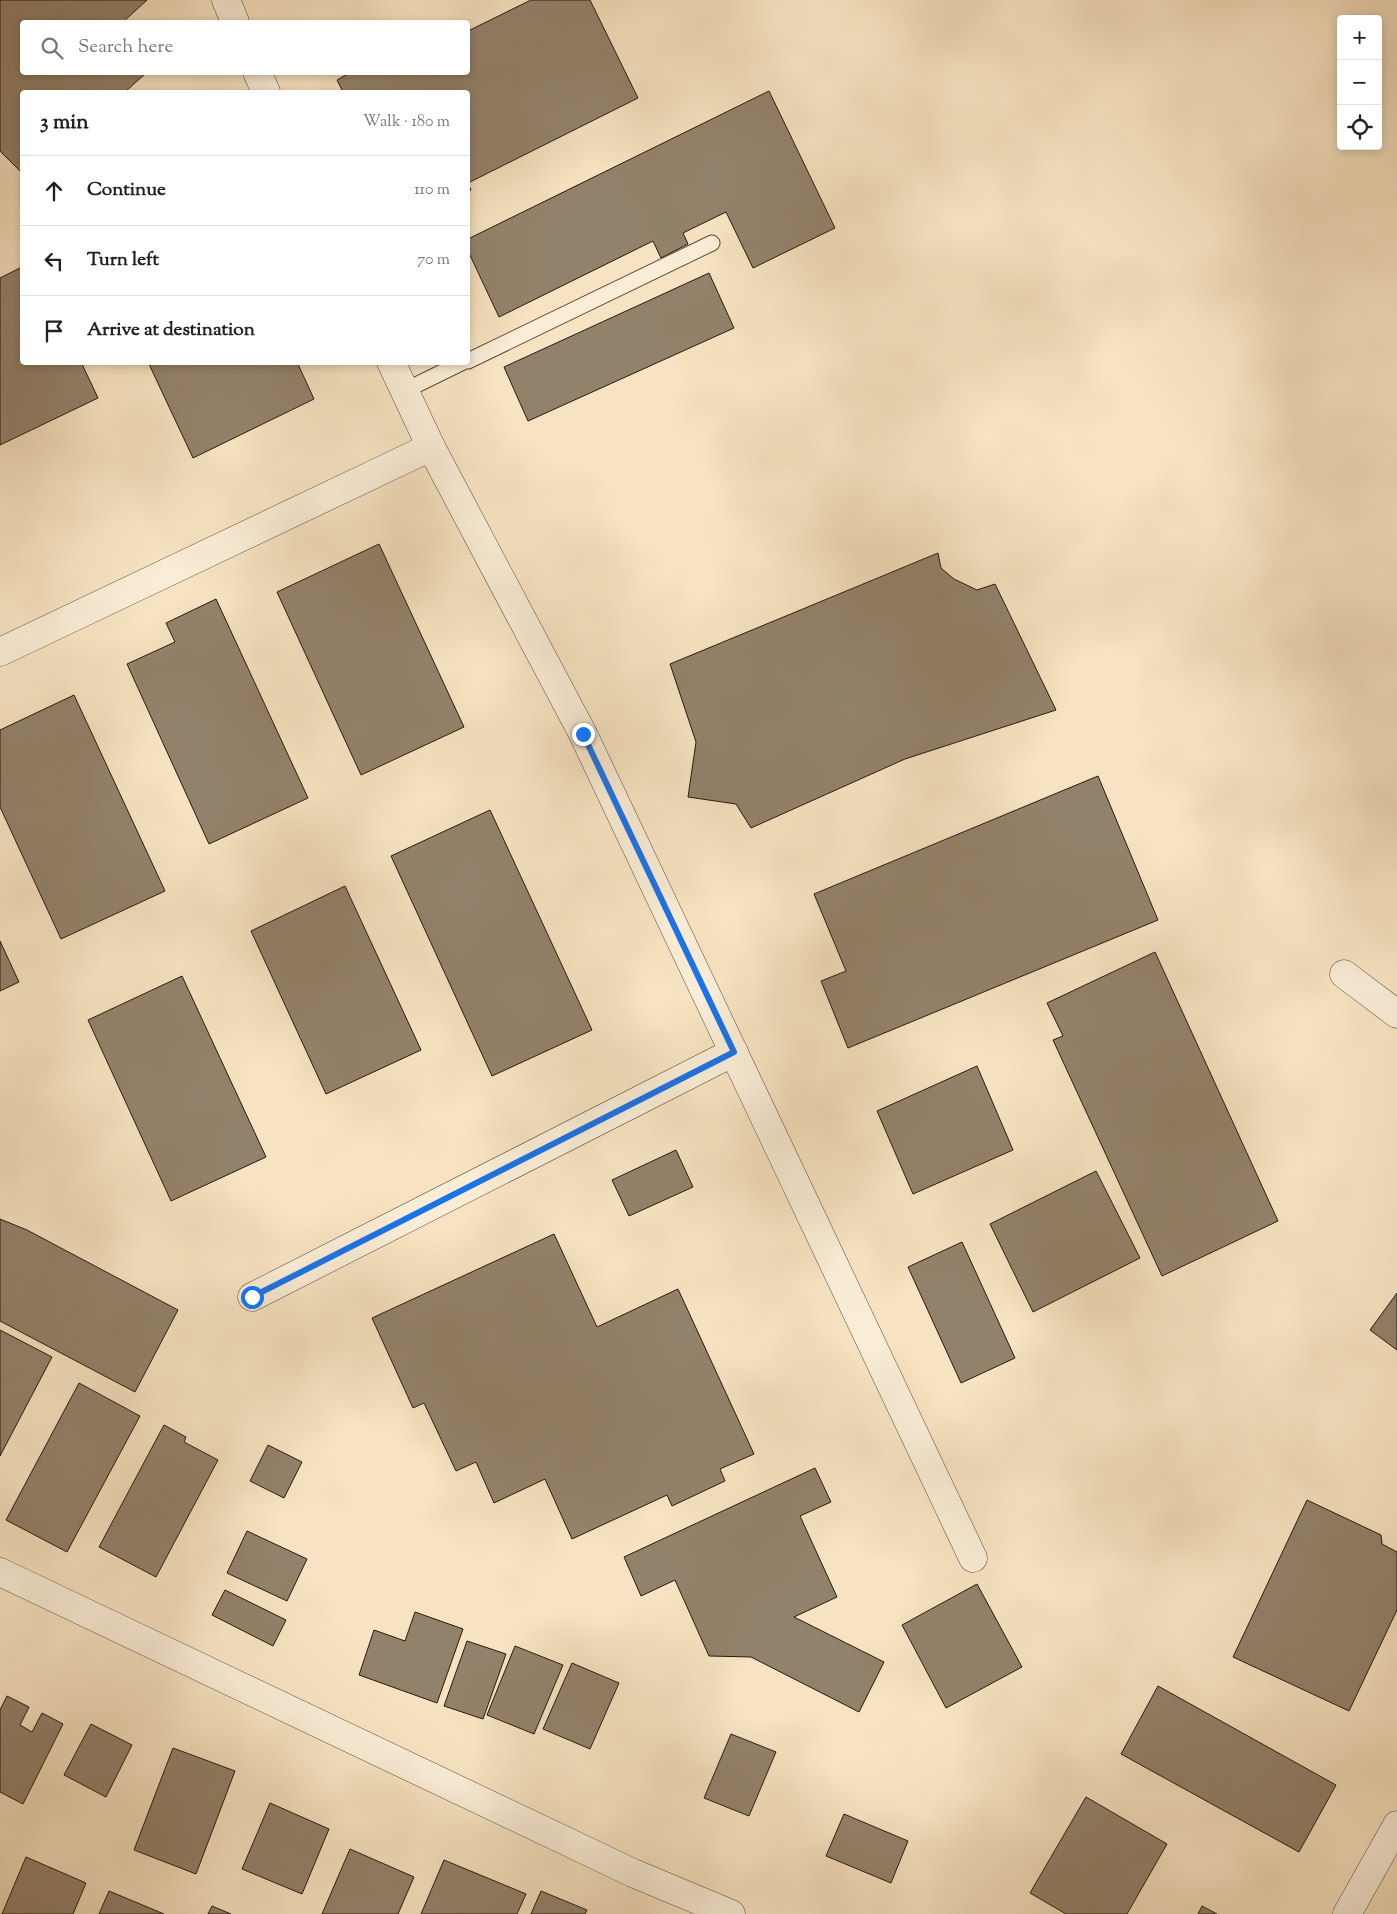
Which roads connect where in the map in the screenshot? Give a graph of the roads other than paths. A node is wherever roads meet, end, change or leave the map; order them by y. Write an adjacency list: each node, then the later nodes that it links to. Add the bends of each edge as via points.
1 (226, 0): 2 (street)
2 (234, 20)
3 (258, 75): 4 (street)
4 (265, 90)
5 (712, 243): 6 (lane)
6 (470, 359)
7 (392, 365): 9 (street)
8 (457, 365): 9 (lane)
9 (404, 391): 10 (street)
10 (431, 448): 11 (street); 14 (street, via 583,734)
11 (0, 652)
12 (1344, 974): 13 (street)
13 (1397, 1014)
14 (734, 1052): 15 (street); 16 (street)
15 (252, 1297)
16 (972, 1558)
17 (0, 1572): 19 (street, via 625,1868)
18 (1397, 1824): 20 (street)
19 (732, 1914)
20 (1347, 1914)

